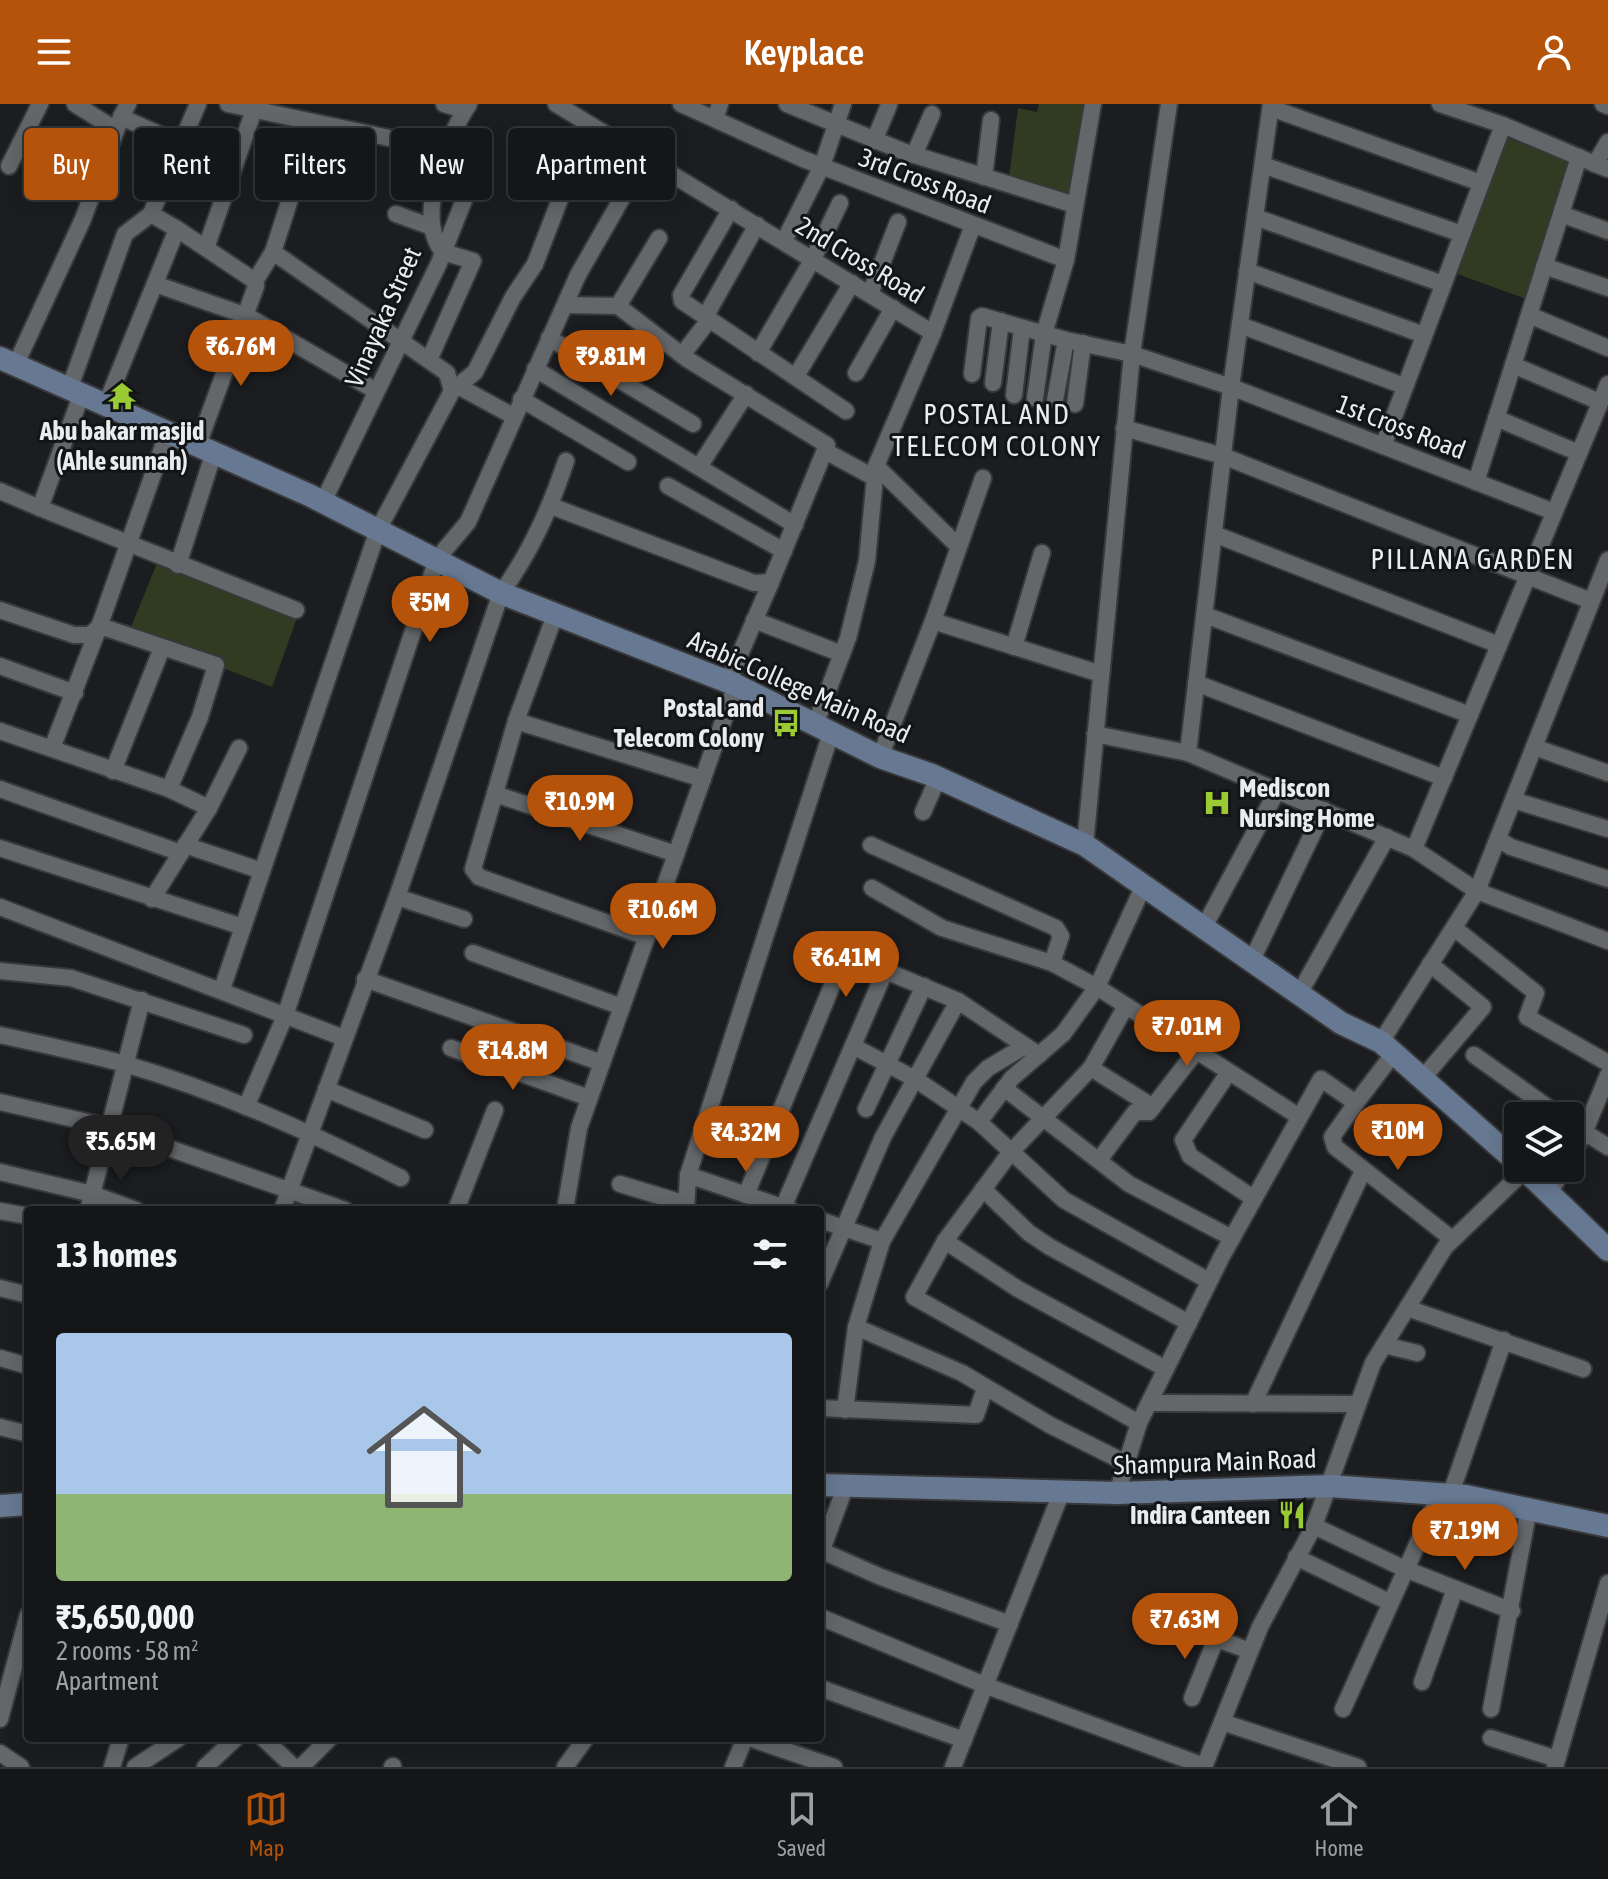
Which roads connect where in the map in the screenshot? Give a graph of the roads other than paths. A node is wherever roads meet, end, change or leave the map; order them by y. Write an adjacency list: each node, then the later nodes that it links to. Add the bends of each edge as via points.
1 (40, 104): 35 (street)
2 (75, 104): 19 (street)
3 (198, 104): 25 (street)
4 (228, 104): 16 (street)
5 (444, 104): 15 (street)
6 (556, 104): 21 (street, 2nd Cross Road)
7 (681, 104): 17 (street, 3rd Cross Road)
8 (787, 104): 23 (street)
9 (843, 104): 23 (street)
10 (1093, 104): 48 (street)
11 (1169, 104): 93 (street)
12 (1440, 104): 22 (street)
13 (889, 105): 29 (street)
14 (1271, 106): 34 (street); 40 (street)
15 (466, 107): 26 (street, Vinayaka Street)
16 (254, 110): 28 (street); 31 (street)
17 (718, 112): 36 (street, 3rd Cross Road)
18 (932, 114): 32 (street)
19 (122, 117): 24 (street); 96 (street, via 83,219)
20 (991, 120): 39 (street)
21 (589, 124): 27 (street, 2nd Cross Road); 106 (street, via 535,264 475,372)
22 (1503, 125): 33 (street); 40 (street)
23 (835, 126): 29 (street); 36 (street)
24 (143, 128)
25 (188, 128)
26 (456, 128)
27 (596, 128)
28 (391, 139)
29 (874, 141): 32 (street)
30 (1608, 142): 37 (street)
31 (239, 152)
32 (914, 155): 39 (street)
33 (1579, 157): 37 (street); 52 (street)
34 (1263, 165): 53 (street); 60 (street)
35 (9, 166)
36 (822, 166): 56 (street, 3rd Cross Road); 62 (street)
37 (1602, 166)
38 (675, 176): 49 (street, 2nd Cross Road)
39 (984, 177): 48 (street)
40 (1481, 183): 60 (street)
41 (157, 200): 50 (street)
42 (222, 200): 63 (street)
43 (290, 200): 64 (street)
44 (433, 200): 57 (street, Vinayaka Street)
45 (464, 200): 65 (street)
46 (622, 200): 76 (street)
47 (840, 203): 66 (street)
48 (1075, 205): 67 (street)
49 (731, 209): 55 (street, 2nd Cross Road); 81 (street, via 681,295 685,305)
50 (151, 214): 58 (street); 107 (street, via 125,234)
51 (396, 214): 57 (street)
52 (1561, 214): 59 (street); 68 (street)
53 (1255, 217): 69 (street); 73 (street)
54 (898, 222): 75 (street)
55 (757, 225): 62 (street, 2nd Cross Road); 81 (street)
56 (973, 225): 67 (street, 3rd Cross Road); 85 (street)
57 (432, 227): 65 (street, Vinayaka Street)
58 (177, 229): 63 (street); 72 (street)
59 (1608, 231)
60 (1462, 234): 73 (street)
61 (659, 238): 77 (street)
62 (784, 241): 66 (street, 2nd Cross Road)
63 (206, 248): 70 (street)
64 (273, 252): 70 (street); 89 (street)
65 (443, 252): 89 (street, Vinayaka Street); 95 (street, via 473,261)
66 (813, 259): 71 (street, 2nd Cross Road); 92 (street)
67 (1066, 260): 86 (street)
68 (1544, 266): 74 (street); 79 (street)
69 (1247, 271): 83 (street); 87 (street)
70 (255, 281): 80 (street)
71 (852, 283): 75 (street, 2nd Cross Road); 101 (street)
72 (155, 284): 80 (street); 115 (street)
73 (1443, 284): 87 (street)
74 (1608, 288)
75 (870, 294): 78 (street, 2nd Cross Road)
76 (565, 305): 77 (street); 88 (street)
77 (618, 306): 94 (street)
78 (893, 308): 85 (street, 2nd Cross Road); 99 (street)
79 (1529, 315): 91 (street); 97 (street)
80 (247, 316): 108 (street); 124 (street)
81 (707, 319): 92 (street); 94 (street)
82 (1001, 321): 84 (street, 1st Cross Road); 100 (street, via 979,318); 102 (street)
83 (1240, 325): 104 (street); 105 (street)
84 (1022, 328): 86 (street, 1st Cross Road); 110 (street)
85 (933, 333): 131 (street)
86 (1044, 334): 90 (street, 1st Cross Road); 111 (street)
87 (1424, 335): 104 (street)
88 (549, 338): 98 (street); 120 (street)
89 (401, 340): 95 (street); 108 (street, Vinayaka Street)
90 (1074, 342): 93 (street, 1st Cross Road); 113 (street); 116 (street)
91 (1608, 348)
92 (758, 353): 101 (street)
93 (1132, 354): 105 (street, 1st Cross Road); 121 (street)
94 (682, 355): 109 (street)
95 (429, 360): 106 (street, via 447,373)
96 (8, 361): 107 (main road, Arabic College Main Road)
97 (1513, 365): 114 (street); 119 (street)
98 (535, 369): 112 (street); 130 (street)
99 (856, 373)
100 (972, 374)
101 (796, 376): 117 (street)
102 (993, 383)
103 (1608, 384): 114 (street)
104 (1404, 386): 123 (street)
105 (1231, 387): 123 (street, 1st Cross Road); 127 (street)
106 (454, 388): 118 (street); 141 (street)
107 (76, 390): 115 (main road, Arabic College Main Road); 138 (street)
108 (376, 391): 136 (street, Vinayaka Street)
109 (746, 394): 125 (street, via 824,441); 130 (street)
110 (1014, 395)
111 (1035, 398)
112 (521, 399): 118 (street); 129 (street)
113 (1055, 400)
114 (1600, 402): 126 (street)
115 (106, 404): 122 (main road, Arabic College Main Road)
116 (1075, 404)
117 (846, 411)
118 (513, 416): 147 (street, via 468,522)
119 (1496, 418): 126 (street); 133 (street)
120 (693, 424)
121 (1124, 428): 127 (street); 166 (street)
122 (168, 432): 124 (main road, Arabic College Main Road); 143 (street)
123 (1383, 446): 133 (street, 1st Cross Road)
124 (206, 449): 136 (main road, Arabic College Main Road); 149 (street)
125 (827, 452): 131 (street); 140 (street)
126 (1579, 453): 139 (street)
127 (1223, 456): 142 (street); 150 (street)
128 (566, 461): 137 (street)
129 (628, 462)
130 (699, 467): 140 (street)
131 (876, 472): 144 (street); 164 (street, via 867,561)
132 (983, 478): 144 (street)
133 (1476, 482): 139 (street, 1st Cross Road)
134 (668, 486): 145 (street)
135 (0, 491): 138 (street)
136 (323, 502): 141 (main road, Arabic College Main Road)
137 (551, 506): 151 (street, via 754,583); 152 (street, via 523,563)
138 (40, 508): 143 (street)
139 (1554, 512): 150 (street)
140 (795, 525): 145 (street)
141 (378, 530): 147 (main road, Arabic College Main Road); 202 (street)
142 (1214, 534): 157 (street); 161 (street)
143 (128, 542): 149 (street); 160 (street)
144 (958, 546): 159 (street)
145 (784, 551): 151 (street)
146 (1042, 553): 162 (street)
147 (437, 559): 152 (main road, Arabic College Main Road); 233 (street)
148 (1608, 560): 153 (street)
149 (178, 565): 155 (street)
150 (1528, 574): 153 (street); 161 (street)
151 (771, 582): 158 (street)
152 (501, 593): 156 (main road, Arabic College Main Road); 207 (street)
153 (1591, 601): 175 (street)
154 (0, 610): 160 (street, via 74,635 90,635)
155 (296, 610)
156 (555, 615): 168 (main road, Arabic College Main Road); 171 (street)
157 (1205, 615): 167 (street); 170 (street)
158 (754, 620): 164 (street); 168 (street)
159 (933, 621): 162 (street); 179 (street)
160 (99, 627): 163 (street); 169 (street)
161 (1499, 645): 170 (street)
162 (1014, 647): 166 (street)
163 (162, 648): 180 (street); 186 (street, via 216,665)
164 (842, 654): 172 (street)
165 (0, 666): 169 (street)
166 (1101, 674): 174 (street)
167 (1196, 683): 178 (street); 183 (street)
168 (732, 684): 172 (main road, Arabic College Main Road); 184 (street)
169 (75, 693): 176 (street)
170 (1470, 715): 183 (street)
171 (516, 721): 184 (street); 188 (street)
172 (823, 729): 179 (main road, Arabic College Main Road); 276 (street)
173 (1, 734): 176 (street)
174 (1095, 734): 178 (street); 197 (street)
175 (1534, 747): 181 (street); 189 (street)
176 (52, 748): 180 (street)
177 (239, 748): 190 (street)
178 (1188, 753): 187 (street)
179 (880, 757): 182 (main road, Arabic College Main Road)
180 (113, 771): 186 (street)
181 (1608, 773)
182 (938, 778): 192 (street); 197 (main road, Arabic College Main Road)
183 (1444, 778): 200 (street)
184 (703, 779): 201 (street)
185 (0, 789): 199 (street)
186 (169, 789): 190 (street)
187 (1277, 791): 191 (street); 212 (street)
188 (495, 794): 201 (street); 214 (street, via 473,869 479,877)
189 (1513, 800): 193 (street); 195 (street)
190 (209, 808): 199 (street)
191 (1324, 810): 194 (street); 219 (street)
192 (923, 812)
193 (1608, 829)
194 (1387, 837): 200 (street); 228 (street)
195 (1498, 839): 203 (street); 206 (street)
196 (871, 845): 220 (street, via 1056,928 1061,936)
197 (1085, 845): 204 (main road, Arabic College Main Road)
198 (0, 848): 208 (street)
199 (183, 849): 202 (street); 208 (street)
200 (1414, 849): 206 (street)
201 (676, 854): 214 (street)
202 (262, 871): 211 (street)
203 (1608, 879)
204 (1144, 885): 212 (main road, Arabic College Main Road); 226 (street)
205 (872, 888): 220 (street, via 942,928)
206 (1477, 891): 213 (street); 215 (street)
207 (397, 897): 210 (street); 224 (street)
208 (152, 899): 211 (street)
209 (0, 907): 227 (street)
210 (464, 919)
211 (243, 927): 227 (street)
212 (1204, 927): 219 (main road, Arabic College Main Road)
213 (1454, 928): 221 (street); 245 (street, via 1536,993 1527,1017)
214 (647, 937): 232 (street)
215 (1608, 941)
216 (829, 943): 218 (street)
217 (473, 953): 232 (street)
218 (850, 955): 222 (street); 285 (street, via 842,956)
219 (1252, 960): 228 (main road, Arabic College Main Road)
220 (1052, 963): 226 (street)
221 (1430, 964): 239 (street); 251 (street, via 1483,1007)
222 (886, 969): 225 (street); 237 (street)
223 (0, 971): 229 (street, via 71,978)
224 (365, 979): 236 (street); 243 (street)
225 (924, 986): 230 (street); 244 (street)
226 (1097, 987): 231 (street); 240 (street, via 1063,1034)
227 (222, 989): 233 (street)
228 (1299, 994): 239 (main road, Arabic College Main Road)
229 (142, 1000): 235 (street); 246 (street)
230 (958, 1001): 240 (street); 250 (street)
231 (1126, 1006): 241 (street); 247 (street)
232 (622, 1007): 243 (street)
233 (285, 1016): 236 (street); 258 (street)
234 (0, 1035): 246 (street)
235 (244, 1035)
236 (344, 1038): 253 (street)
237 (853, 1046): 244 (street); 296 (street)
238 (451, 1048): 254 (street)
239 (1387, 1048): 251 (main road, Arabic College Main Road); 257 (street)
240 (1032, 1050): 252 (street); 260 (street, via 988,1068)
241 (1197, 1050): 248 (street); 259 (street)
242 (1474, 1055): 256 (street)
243 (602, 1063): 254 (street)
244 (885, 1063): 250 (street); 261 (street)
245 (1608, 1063)
246 (125, 1065): 258 (street); 266 (street)
247 (1091, 1068): 259 (street); 263 (street)
248 (1229, 1072): 264 (street); 286 (street, via 1183,1147)
249 (1608, 1075): 269 (street)
250 (915, 1079): 260 (street); 300 (street)
251 (1422, 1079): 271 (main road, Arabic College Main Road)
252 (1004, 1088): 263 (street); 265 (street)
253 (326, 1089): 267 (street); 268 (street)
254 (589, 1098): 292 (street)
255 (0, 1102): 266 (street)
256 (1540, 1102)
257 (1356, 1103): 264 (street, via 1321,1079); 274 (street, via 1332,1142)
258 (246, 1107): 268 (street)
259 (1153, 1107): 273 (street, via 1135,1112)
260 (958, 1108): 265 (street); 303 (street)
261 (866, 1109)
262 (495, 1110): 291 (street)
263 (1045, 1116): 272 (street); 273 (street)
264 (1298, 1116): 286 (street)
265 (979, 1122): 272 (street)
266 (109, 1127): 283 (street); 287 (street)
267 (425, 1130)
268 (308, 1131): 277 (street); 283 (street)
269 (1584, 1133): 270 (street)
270 (1608, 1147)
271 (1504, 1151)
272 (1010, 1153): 282 (street); 307 (street, via 1064,1200)
273 (1099, 1160): 301 (street, via 1129,1184)
274 (1363, 1171): 302 (street); 322 (street)
275 (0, 1172): 287 (street)
276 (688, 1175): 285 (street); 294 (street)
277 (401, 1178)
278 (1507, 1182): 302 (street)
279 (1539, 1182): 284 (main road, Arabic College Main Road)
280 (1556, 1182): 284 (street)
281 (620, 1184): 293 (street)
282 (983, 1189): 304 (street); 311 (street, via 1050,1247)
283 (288, 1192): 289 (street); 290 (street)
284 (1550, 1192): 305 (main road, Arabic College Main Road)
285 (746, 1195): 295 (street)
286 (1253, 1198): 301 (street)
287 (90, 1202): 288 (street)
288 (113, 1206)
289 (283, 1206)
290 (332, 1206)
291 (458, 1206)
292 (566, 1206)
293 (683, 1206)
294 (686, 1206)
295 (777, 1206)
296 (786, 1206)
297 (0, 1211): 298 (street)
298 (24, 1215)
299 (824, 1221): 300 (street)
300 (842, 1227): 303 (street); 306 (street)
301 (1232, 1238): 307 (street)
302 (1452, 1239): 310 (street)
303 (882, 1241): 312 (street)
304 (945, 1241): 318 (street, via 1018,1289); 326 (street, via 914,1297)
305 (1608, 1250)
306 (824, 1273)
307 (1209, 1281): 311 (street)
308 (0, 1288): 309 (street)
309 (24, 1294)
310 (1407, 1308): 313 (street); 314 (street)
311 (1189, 1323): 318 (street)
312 (856, 1327): 320 (street); 325 (street)
313 (1504, 1340): 319 (street); 335 (street)
314 (1384, 1345): 315 (street); 323 (street)
315 (1417, 1353)
316 (0, 1358): 317 (street)
317 (24, 1365)
318 (1166, 1369): 321 (street)
319 (1583, 1369)
320 (985, 1388): 325 (street, via 976,1415); 329 (street)
321 (1151, 1403): 322 (street); 326 (street)
322 (1253, 1404): 323 (street)
323 (1358, 1404): 332 (street)
324 (824, 1408): 325 (street)
325 (845, 1410)
326 (1139, 1423): 329 (street)
327 (0, 1427): 328 (street)
328 (24, 1433)
329 (1126, 1463): 334 (street)
330 (824, 1485): 331 (main road, Shampura Main Road)
331 (846, 1485): 333 (main road, Shampura Main Road); 341 (street)
332 (1330, 1486): 334 (main road, Shampura Main Road); 335 (main road, Shampura Main Road); 339 (street)
333 (1062, 1491): 334 (main road, Shampura Main Road); 351 (street)
334 (1117, 1493)
335 (1445, 1496): 338 (main road, Shampura Main Road); 344 (street)
336 (24, 1504): 337 (main road)
337 (0, 1506)
338 (1529, 1508): 340 (main road, Shampura Main Road); 348 (street)
339 (1314, 1526): 343 (street); 344 (street)
340 (1608, 1526)
341 (824, 1545)
342 (824, 1554): 351 (street)
343 (1296, 1557): 347 (street); 354 (street)
344 (1405, 1569): 346 (street); 347 (street)
345 (1608, 1583): 374 (street)
346 (1455, 1589): 348 (street); 355 (street)
347 (1389, 1602): 359 (street)
348 (1512, 1611): 360 (street)
349 (1155, 1616): 352 (street)
350 (824, 1619): 356 (street)
351 (1010, 1624): 356 (street)
352 (1216, 1639): 354 (street); 358 (street)
353 (24, 1647): 361 (street)
354 (1250, 1651): 362 (street)
355 (1422, 1682)
356 (987, 1686): 364 (street); 385 (street)
357 (824, 1689): 364 (street)
358 (1192, 1698)
359 (1343, 1709)
360 (1491, 1709)
361 (0, 1719)
362 (1222, 1722): 385 (street); 386 (street)
363 (1491, 1738): 374 (street)
364 (964, 1740): 384 (street)
365 (120, 1742): 376 (street)
366 (173, 1742): 377 (street)
367 (232, 1742): 378 (street)
368 (267, 1742): 379 (street)
369 (326, 1742): 380 (street)
370 (583, 1742): 381 (street)
371 (745, 1742): 382 (street)
372 (759, 1742): 383 (street)
373 (0, 1753): 375 (street)
374 (1556, 1763)
375 (21, 1767)
376 (112, 1767)
377 (135, 1767)
378 (205, 1767)
379 (294, 1767)
380 (301, 1767)
381 (565, 1767)
382 (733, 1767)
383 (834, 1767)
384 (953, 1767)
385 (1204, 1767)
386 (1358, 1767)

